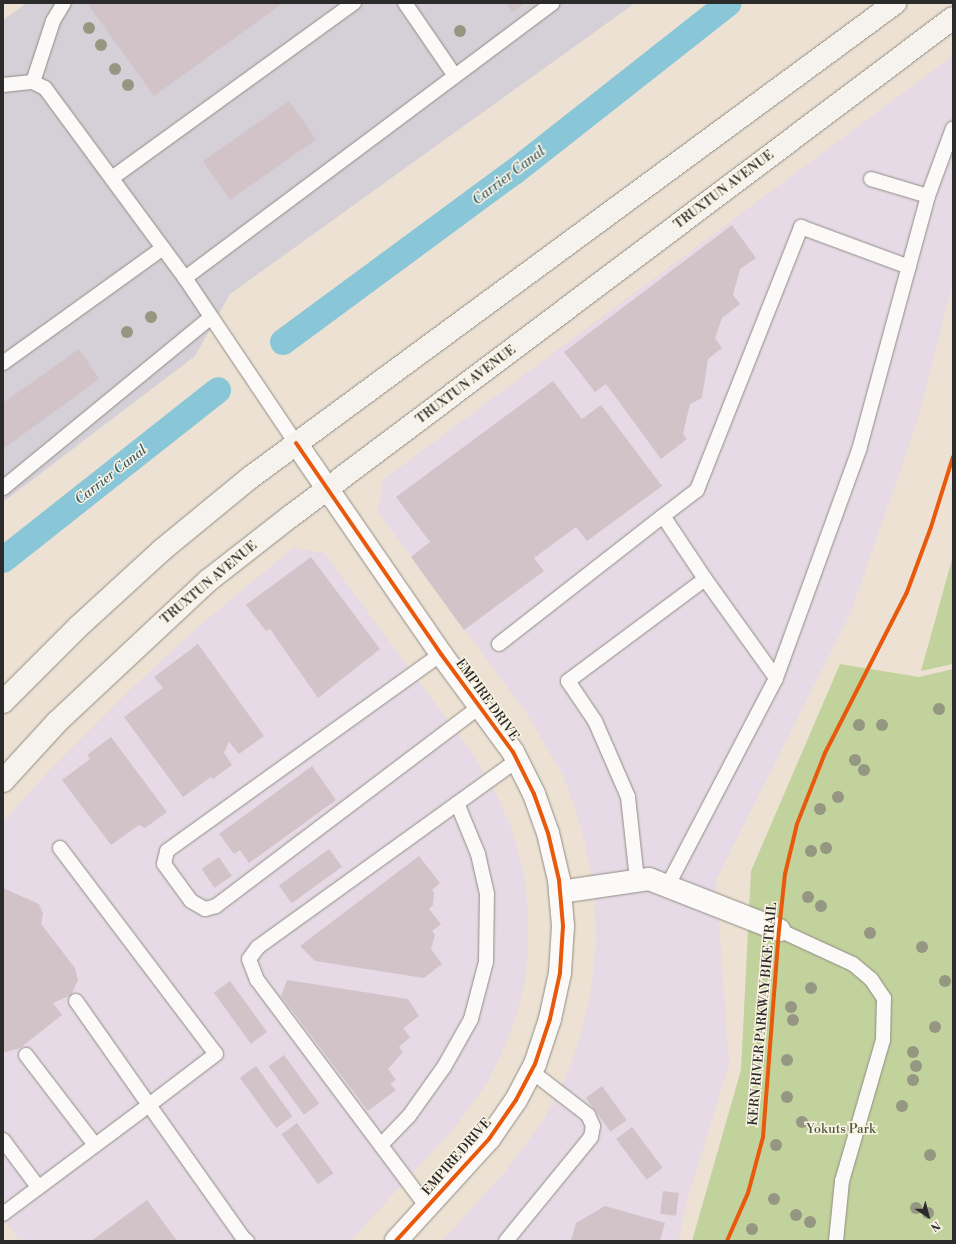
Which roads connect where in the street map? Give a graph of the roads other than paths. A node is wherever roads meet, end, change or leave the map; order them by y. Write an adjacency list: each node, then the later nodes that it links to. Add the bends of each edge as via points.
1 (64, 3): 8 (lane, via 53,21)
2 (354, 3): 11 (lane)
3 (405, 3): 7 (lane)
4 (553, 3): 7 (lane)
5 (895, 3): 19 (main road)
6 (953, 18): 21 (main road, TRUXTUN AVENUE)
7 (455, 76): 16 (lane)
8 (33, 82): 9 (lane); 11 (lane, via 45,88)
9 (3, 85)
10 (953, 128): 13 (lane)
11 (112, 178): 14 (lane)
12 (871, 179): 13 (lane)
13 (928, 196): 15 (lane)
14 (163, 248): 16 (lane); 18 (lane)
15 (909, 267): 22 (lane, via 801,227 697,490); 26 (lane, via 859,450)
16 (185, 278): 17 (lane)
17 (210, 318): 19 (lane); 20 (lane)
18 (3, 363)
19 (296, 443): 21 (street, EMPIRE DRIVE); 27 (main road, via 250,476 162,550 78,627)
20 (3, 488)
21 (328, 490): 25 (street, EMPIRE DRIVE); 30 (main road, TRUXTUN AVENUE, via 198,590 57,722)
22 (663, 516): 23 (lane); 24 (lane)
23 (705, 579): 26 (lane); 33 (lane, via 568,681 595,721 628,798)
24 (499, 644)
25 (441, 654): 28 (street, EMPIRE DRIVE); 28 (lane, via 167,851 164,864 186,895 205,909 216,906)
26 (776, 678): 34 (lane)
27 (3, 702)
28 (480, 706): 29 (street, EMPIRE DRIVE)
29 (516, 760): 31 (lane); 35 (street, EMPIRE DRIVE, via 534,794 548,833)
30 (3, 781)
31 (456, 803): 43 (lane, via 478,854 487,894 486,962 471,1019 444,1067 409,1116); 43 (lane, via 258,947 249,959 257,980)
32 (60, 848): 40 (lane, via 216,1054)
33 (637, 880): 34 (street, via 649,879); 35 (street)
34 (668, 885): 36 (street)
35 (560, 892): 39 (street, EMPIRE DRIVE, via 560,973 550,1019)
36 (779, 930): 50 (lane, via 853,964 871,979 884,998 883,1040 842,1181)
37 (76, 1002): 40 (lane)
38 (26, 1055): 42 (lane)
39 (531, 1071): 45 (street, EMPIRE DRIVE, via 516,1100 489,1139); 49 (lane, via 588,1115 593,1126 591,1137)
40 (149, 1105): 42 (lane); 47 (lane)
41 (3, 1140): 44 (lane)
42 (95, 1145): 44 (lane)
43 (381, 1145): 45 (lane)
44 (38, 1187): 46 (lane)
45 (427, 1207): 48 (street, EMPIRE DRIVE)
46 (3, 1214)
47 (247, 1241)
48 (396, 1241)
49 (506, 1241)
50 (836, 1241)

